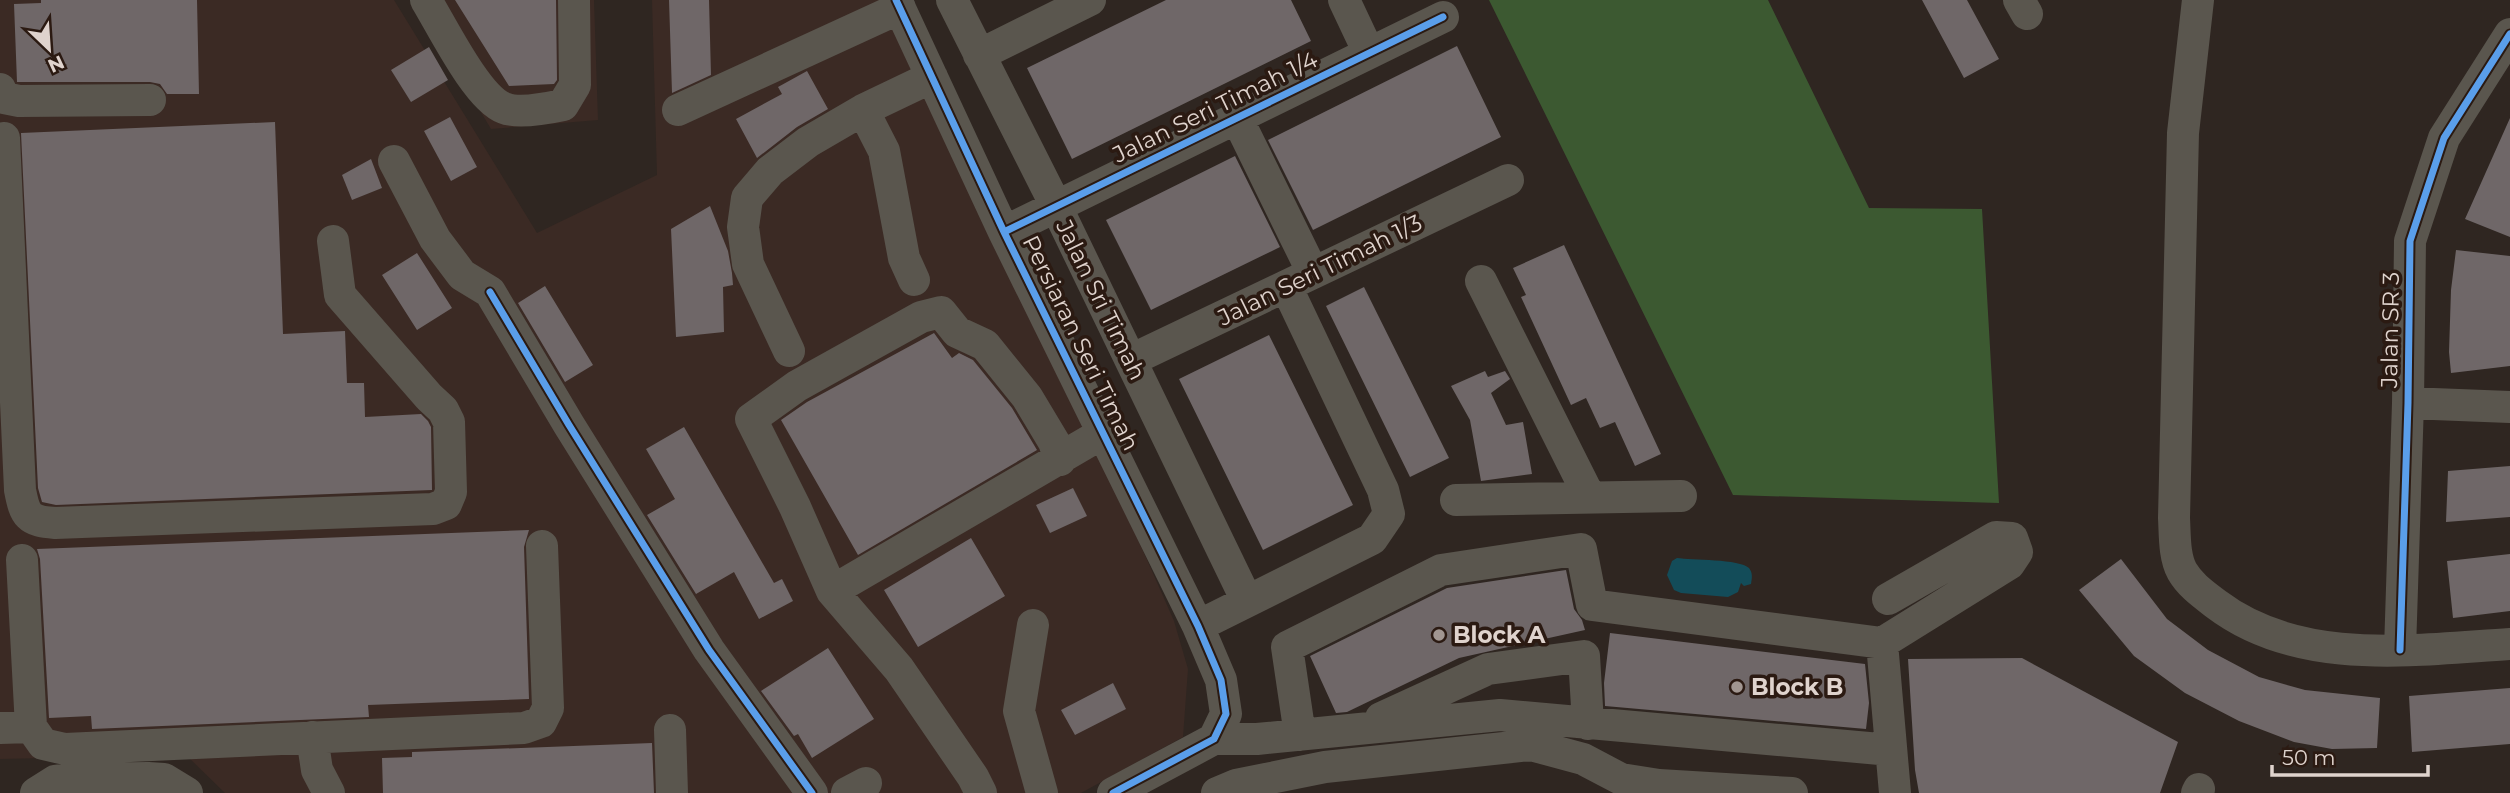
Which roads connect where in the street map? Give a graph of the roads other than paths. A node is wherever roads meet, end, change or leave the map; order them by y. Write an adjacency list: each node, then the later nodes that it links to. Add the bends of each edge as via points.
1 (426, 0): 2 (street, via 476,84 504,108 540,110 563,105 575,85)
2 (574, 0)
3 (952, 0): 11 (street, Jalan Sri Timah)
4 (1090, 0): 11 (street)
5 (1344, 0): 10 (street)
6 (2198, 0): 46 (street, via 2183,133 2174,519 2181,569 2197,590 2232,615 2285,638 2325,648)
7 (898, 4): 12 (street, Persiaran Seri Timah); 15 (street)
8 (1443, 17): 10 (street, Jalan Seri Timah 1/4)
9 (2510, 34): 30 (street, Jalan SR 3, via 2444,138 2410,241)
10 (1369, 53): 17 (street, Jalan Seri Timah 1/4)
11 (979, 55): 21 (street, Jalan Sri Timah)
12 (932, 77): 16 (street); 22 (street, Persiaran Seri Timah)
13 (0, 89): 14 (street, via 4,98 19,101)
14 (149, 100)
15 (678, 110)
16 (863, 110): 24 (street, via 884,151 904,258); 28 (street, via 808,142 770,171 747,198 743,227 748,264)
17 (1237, 118): 21 (street, Jalan Seri Timah 1/4); 25 (street)
18 (4, 138): 27 (street)
19 (394, 161): 63 (street, via 435,239 462,275 490,292 709,650)
20 (1508, 180): 25 (street, Jalan Seri Timah 1/3)
21 (1056, 206): 22 (street, Jalan Seri Timah 1/4); 29 (street, Jalan Sri Timah)
22 (1004, 232): 32 (street, Persiaran Seri Timah)
23 (334, 241): 27 (street, via 340,295 449,422 452,492 446,504 433,509 36,522 24,511 20,490)
24 (914, 280)
25 (1300, 280): 29 (street, Jalan Seri Timah 1/3); 41 (street, via 1389,514 1372,539)
26 (1481, 281): 34 (street)
27 (6, 314)
28 (789, 351)
29 (1131, 360): 41 (street, Jalan Sri Timah)
30 (2408, 403): 31 (street); 46 (street, Jalan SR 3)
31 (2510, 407)
32 (1103, 433): 33 (street); 43 (street, Persiaran Seri Timah)
33 (1060, 460): 39 (street); 39 (street, via 1027,397 985,345 957,332 941,312 921,317 797,386 751,419)
34 (1589, 496): 35 (street); 36 (street)
35 (1681, 496)
36 (1456, 500)
37 (542, 546): 55 (street, via 548,708 541,722 524,728)
38 (22, 560): 50 (street)
39 (832, 591): 64 (street, via 900,669)
40 (1888, 599): 44 (street, via 1996,537 2012,538 2017,552 2009,564)
41 (1247, 601): 43 (street)
42 (1033, 625): 65 (street, via 1019,711)
43 (1198, 626): 56 (street, Persiaran Seri Timah, via 1221,680 1226,714)
44 (1882, 643): 54 (street, via 1592,605 1581,549 1441,570 1287,647); 57 (street)
45 (2510, 644): 46 (street)
46 (2400, 650)
47 (1488, 669): 48 (street); 49 (street, via 1584,656); 52 (street)
48 (1500, 715): 49 (street); 52 (street)
49 (1588, 724): 57 (street)
50 (31, 727): 51 (street); 55 (street, via 43,744 65,749)
51 (0, 728)
52 (1357, 729): 54 (street)
53 (670, 730): 62 (street)
54 (1300, 735): 56 (street)
55 (312, 737): 61 (street, via 317,770)
56 (1214, 739): 66 (street)
57 (1891, 750): 69 (street)
58 (1329, 780): 67 (street, via 1236,785); 68 (street, via 1531,745 1583,759 1621,779)
59 (36, 793): 60 (street, via 55,781 71,779 164,779)
60 (187, 793)
61 (329, 793)
62 (672, 793)
63 (812, 793)
64 (981, 793)
65 (1042, 793)
66 (1113, 793)
67 (1217, 793)
68 (1792, 793)
69 (1895, 793)

